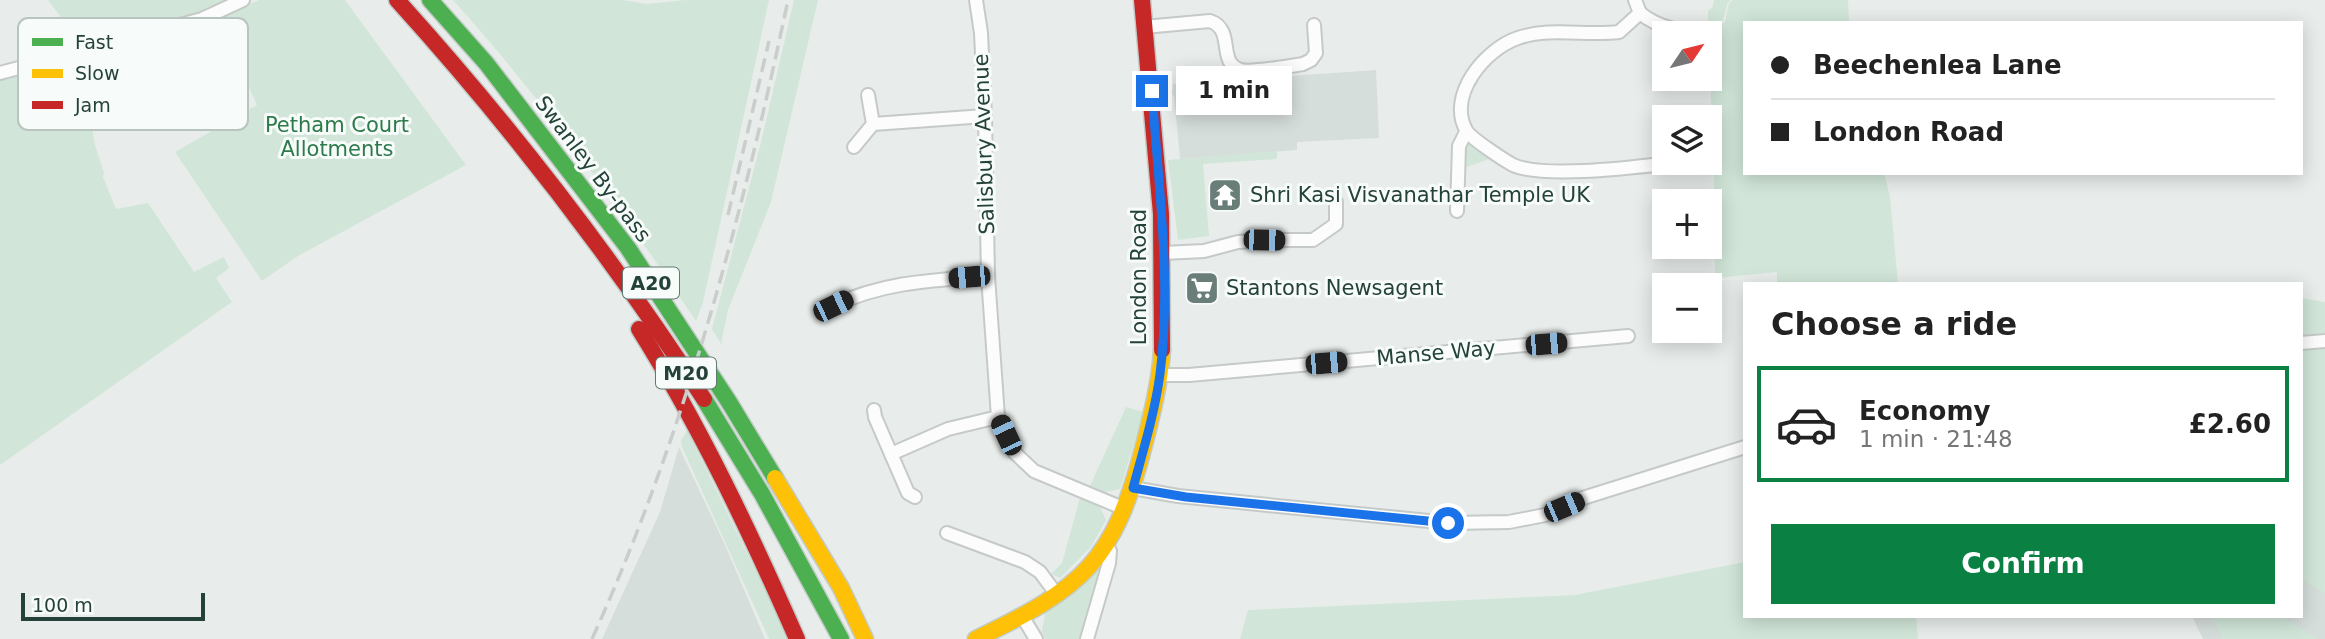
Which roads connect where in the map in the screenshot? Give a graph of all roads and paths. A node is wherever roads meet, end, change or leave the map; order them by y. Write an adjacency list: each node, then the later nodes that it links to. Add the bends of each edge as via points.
1 (243, 0): 7 (street)
2 (397, 0): 16 (main road, A20, via 466,75)
3 (429, 0): 38 (main road, Swanley By-pass / A20, via 486,63 628,248 729,402)
4 (976, 0): 14 (street, Salisbury Avenue)
5 (1142, 0): 10 (main road, London Road)
6 (1637, 6): 8 (street); 17 (street, via 1619,32 1536,34 1498,47 1465,86 1462,120)
7 (204, 18)
8 (1652, 23)
9 (1314, 25): 10 (street, via 1316,53 1311,60 1242,70 1227,58 1224,32 1218,24)
10 (1144, 27): 22 (main road, London Road)
11 (18, 68): 12 (street)
12 (0, 73)
13 (868, 95): 15 (street)
14 (985, 116): 15 (street); 23 (street, Salisbury Avenue)
15 (873, 124): 18 (street)
16 (504, 125): 41 (main road, A20, via 700,431); 42 (main road, M20, via 613,264 717,419)
17 (1466, 132): 19 (street, via 1513,165 1532,170); 21 (street, via 1459,146)
18 (854, 147)
19 (1652, 165)
20 (1336, 202): 22 (street, via 1336,224 1313,240 1251,241 1204,251)
21 (1457, 211)
22 (1163, 253): 28 (main road, London Road)
23 (988, 276): 24 (street, via 893,285); 30 (street, Salisbury Avenue)
24 (833, 306)
25 (1628, 336): 28 (street, Manse Way)
26 (2325, 341): 27 (street)
27 (2303, 343)
28 (1160, 375): 33 (main road, London Road)
29 (874, 411): 32 (street)
30 (998, 417): 32 (street, via 948,429); 35 (street, Salisbury Avenue, via 1014,452 1034,471)
31 (1743, 448): 33 (street, via 1583,498 1545,515 1509,522 1448,523)
32 (891, 454): 34 (street, via 908,492)
33 (1133, 488): 35 (main road, London Road)
34 (915, 496)
35 (1125, 509): 37 (main road, London Road)
36 (947, 533): 39 (street, via 1025,562 1040,572)
37 (1106, 545): 39 (main road, London Road, via 1082,575); 47 (street, London Road, via 1110,563)
38 (841, 588): 43 (main road); 44 (main road, A20, via 863,610)
39 (1057, 595): 40 (main road, London Road)
40 (1022, 616): 45 (main road, London Road); 46 (street)
41 (797, 639)
42 (841, 639)
43 (865, 639)
44 (880, 639)
45 (976, 639)
46 (1036, 639)
47 (1087, 639)

